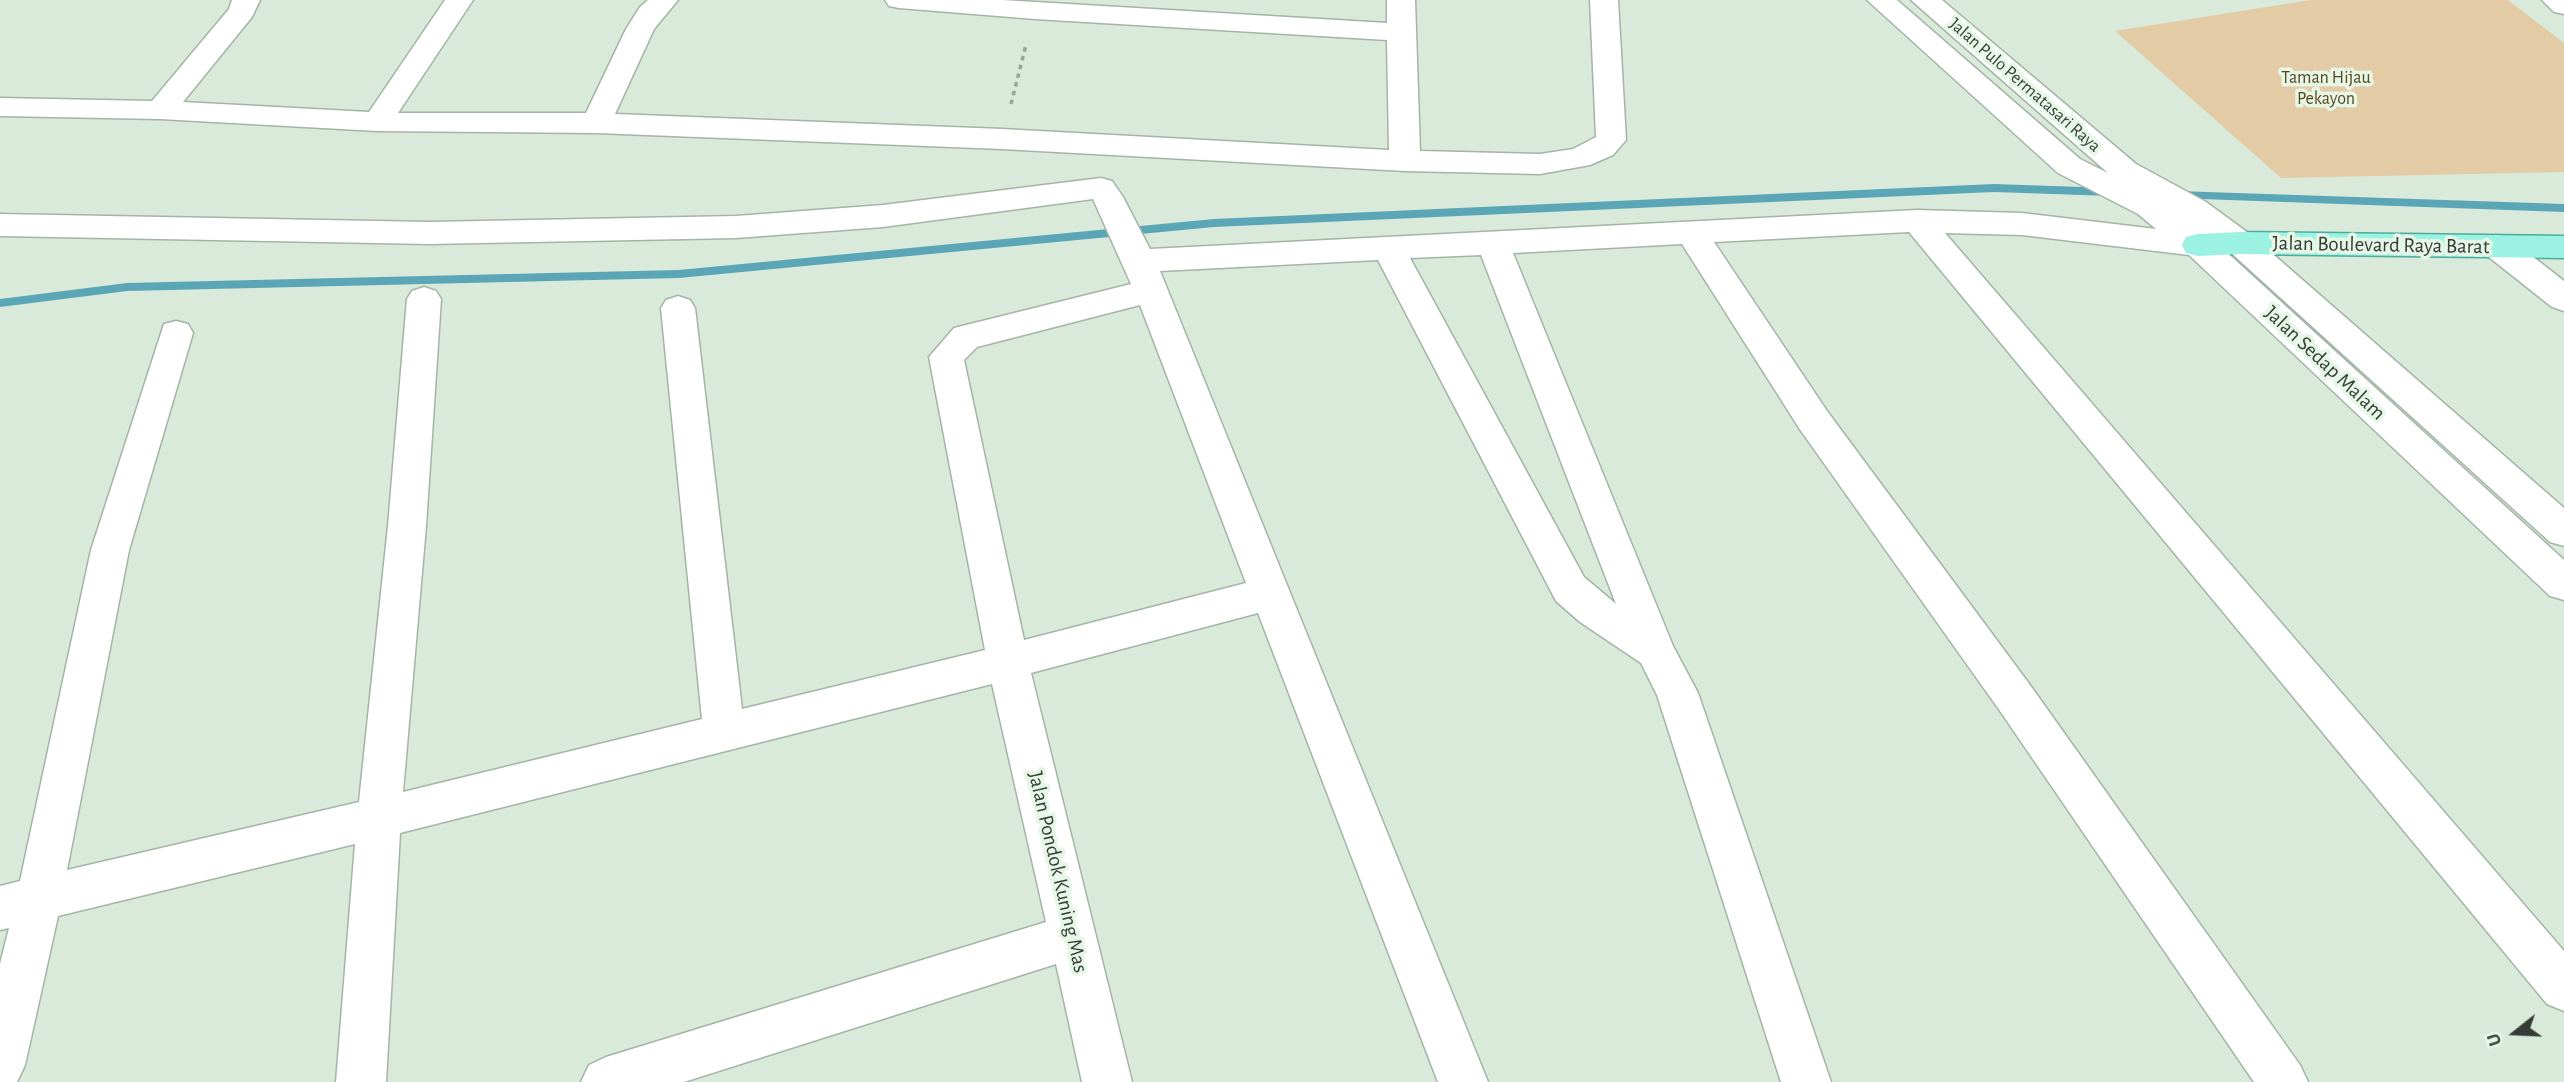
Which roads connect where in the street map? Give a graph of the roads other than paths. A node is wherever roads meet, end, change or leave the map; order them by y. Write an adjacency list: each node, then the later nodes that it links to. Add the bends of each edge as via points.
1 (246, 0): 14 (street, via 242,11)
2 (459, 0): 15 (street)
3 (664, 0): 16 (street, via 640,29)
4 (899, 0): 10 (street)
5 (1401, 0): 12 (street)
6 (1604, 0): 17 (street, via 1612,135 1607,145 1579,158 1540,164)
7 (1881, 0): 18 (street, Jalan Pulo Permatasari Raya)
8 (1925, 0): 19 (street, Jalan Pulo Permatasari Raya)
9 (2556, 0): 11 (street)
10 (1037, 6): 12 (street)
11 (2564, 6)
12 (1401, 32): 17 (street)
13 (0, 107): 14 (street)
14 (160, 110): 15 (street)
15 (377, 122): 16 (street)
16 (596, 123): 17 (street)
17 (1405, 161)
18 (2069, 166): 25 (street, Jalan Sedap Malam, via 2149,207)
19 (2124, 171): 24 (street, Jalan Sedap Malam, via 2195,210)
20 (1917, 221): 22 (street); 25 (street, via 2032,225); 43 (street)
21 (0, 225): 28 (street, via 430,233 736,227 938,210 1097,187 1105,191)
22 (1691, 232): 23 (street); 51 (street, via 1814,421 2015,698)
23 (1492, 242): 29 (street); 37 (street)
24 (2240, 243): 25 (main road, Jalan Boulevard Raya Barat); 26 (main road, Jalan Boulevard Raya Barat); 34 (street, Jalan Sedap Malam)
25 (2197, 245): 35 (street, Jalan Sedap Malam)
26 (2497, 246): 27 (main road, Jalan Boulevard Raya Barat); 31 (street)
27 (2564, 247)
28 (1133, 249): 29 (street); 36 (street); 38 (street, Jalan Pondok Kuning Mas, via 966,337 946,357)
29 (1389, 250): 37 (street, via 1570,589)
30 (424, 299): 40 (street)
31 (2564, 299)
32 (678, 308): 39 (street)
33 (176, 332): 41 (street, via 110,550)
34 (2564, 531)
35 (2564, 584)
36 (1270, 593): 38 (street); 49 (street)
37 (1655, 651): 50 (street, via 1677,693)
38 (1008, 662): 39 (street); 42 (street, Jalan Pondok Kuning Mas)
39 (724, 732): 40 (street)
40 (379, 818): 41 (street); 46 (street)
41 (19, 903): 44 (street)
42 (1073, 936): 45 (street); 48 (street, Jalan Pondok Kuning Mas)
43 (2564, 987)
44 (0, 1065)
45 (706, 1067): 47 (street)
46 (361, 1082)
47 (606, 1082)
48 (1107, 1082)
49 (1463, 1082)
50 (1806, 1082)
51 (2283, 1082)

